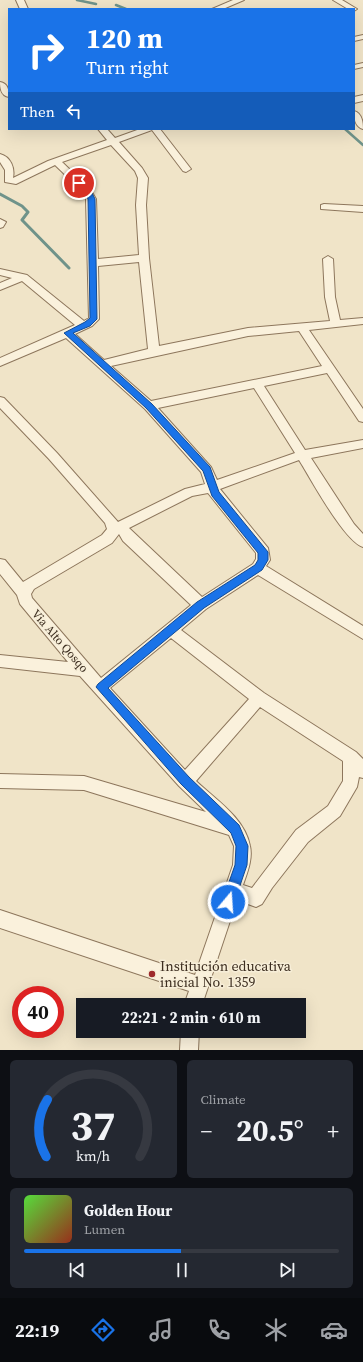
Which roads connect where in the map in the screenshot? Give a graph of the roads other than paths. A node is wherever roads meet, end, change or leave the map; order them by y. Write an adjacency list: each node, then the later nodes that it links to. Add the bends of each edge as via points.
1 (240, 0): 3 (street)
2 (337, 0): 4 (street)
3 (233, 7)
4 (352, 8)
5 (355, 10): 6 (street, via 360,13)
6 (355, 14)
7 (2, 80): 8 (street)
8 (8, 93)
9 (355, 115): 10 (street)
10 (363, 126)
11 (103, 130): 14 (street)
12 (145, 130): 14 (street)
13 (156, 130): 17 (street)
14 (113, 141): 16 (street); 20 (street, via 143,178 141,205)
15 (0, 157): 16 (street, via 9,164 10,182)
16 (56, 161): 22 (street, via 87,191 91,199)
17 (186, 169)
18 (324, 207): 19 (street)
19 (363, 209)
20 (144, 258): 22 (street); 31 (street)
21 (328, 259): 27 (street, via 330,297)
22 (92, 263): 28 (street, via 94,319)
23 (0, 272): 24 (street)
24 (24, 276): 25 (street); 28 (street)
25 (0, 287)
26 (363, 321): 27 (street)
27 (336, 324): 29 (street)
28 (84, 326): 30 (street)
29 (302, 327): 31 (street, via 248,332); 34 (street)
30 (68, 333): 32 (street); 33 (street)
31 (154, 351): 33 (street)
32 (0, 362)
33 (102, 364): 37 (street)
34 (330, 368): 35 (street); 38 (street)
35 (257, 384): 37 (street); 40 (street)
36 (0, 401): 42 (street)
37 (149, 406): 41 (street, via 207,470)
38 (363, 418)
39 (363, 444): 40 (street)
40 (301, 455): 41 (street); 43 (street, via 349,528)
41 (212, 487): 42 (street, via 189,492); 45 (street, via 263,552 263,560)
42 (117, 528): 46 (street, via 107,539 29,585); 47 (street)
43 (363, 542)
44 (0, 564): 46 (street, Via Alto Qosqo)
45 (258, 568): 47 (street); 49 (street)
46 (24, 593): 51 (street, Via Alto Qosqo, via 25,600)
47 (201, 605): 48 (street)
48 (172, 630): 52 (street); 53 (street)
49 (363, 633)
50 (0, 661): 51 (street)
51 (84, 670): 52 (street, Via Alto Qosqo)
52 (101, 687): 57 (street, Via Alto Qosqo)
53 (259, 698): 54 (street); 57 (street)
54 (351, 757): 55 (street); 59 (street, via 351,782 334,810 302,836 256,898)
55 (363, 771)
56 (0, 781): 58 (street, via 84,783)
57 (185, 781): 58 (street, Via Alto Qosqo)
58 (235, 829): 59 (street, Via Alto Qosqo, via 242,846 241,865)
59 (232, 890): 61 (street, Via Alto Qosqo)
60 (0, 919): 61 (street)
61 (199, 985): 62 (street, Via Alto Qosqo)
62 (195, 998)
63 (190, 1038): 64 (street)
64 (189, 1050)

